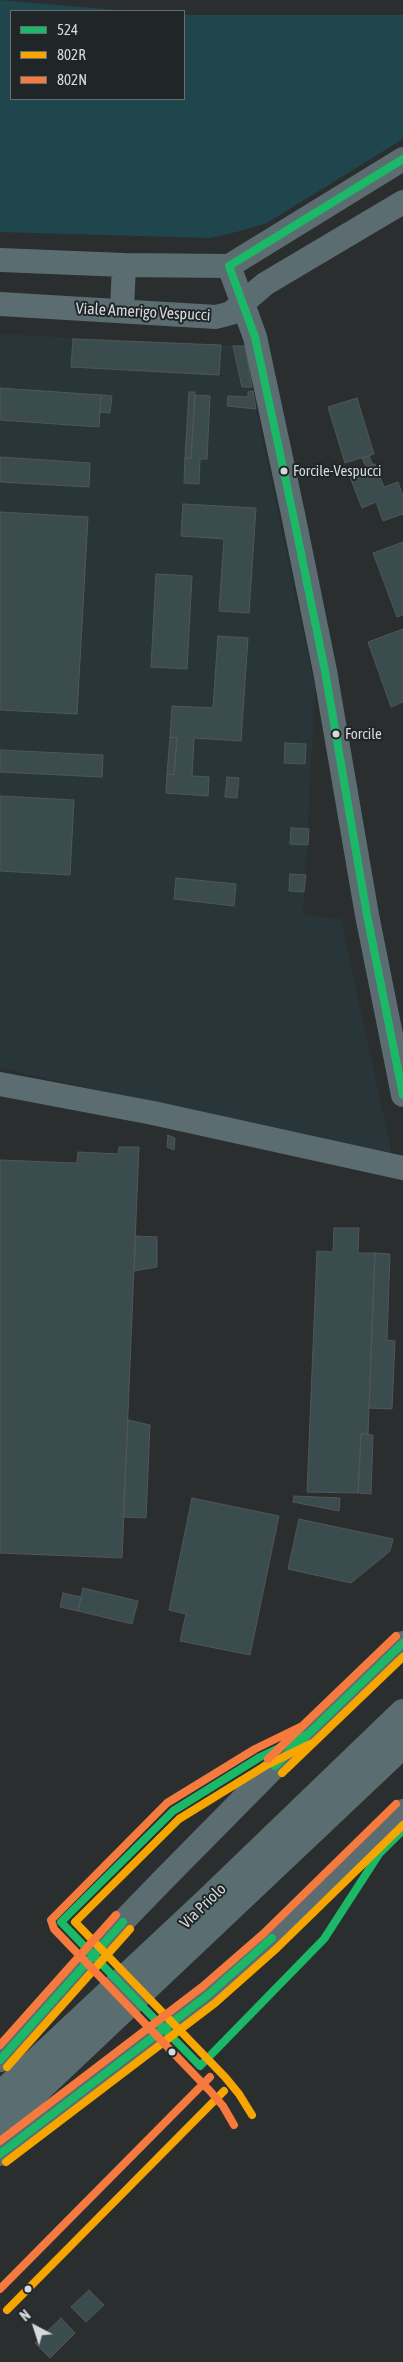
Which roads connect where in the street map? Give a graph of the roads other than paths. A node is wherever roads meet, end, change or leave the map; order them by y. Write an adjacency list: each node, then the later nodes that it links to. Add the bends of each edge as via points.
1 (403, 159): 2 (street)
2 (364, 182): 3 (street); 6 (street)
3 (393, 208): 8 (street, Viale Amerigo Vespucci, via 265,284)
4 (0, 260): 5 (street)
5 (124, 265): 6 (street); 9 (street)
6 (229, 266): 8 (street)
7 (0, 304): 9 (street, Viale Amerigo Vespucci)
8 (242, 305): 9 (street, Viale Amerigo Vespucci, via 231,313 216,317); 11 (street, via 255,337 322,653 366,915)
9 (122, 310)
10 (0, 1084): 12 (street, via 163,1115)
11 (403, 1095)
12 (403, 1168)
13 (403, 1643): 17 (street, via 306,1735 161,1882)
14 (403, 1713): 18 (main road, Via Priolo)
15 (403, 1744): 19 (main road, Via Priolo)
16 (403, 1811): 20 (street, via 208,1995)
17 (0, 2060)
18 (0, 2096)
19 (0, 2125)
20 (0, 2154)

